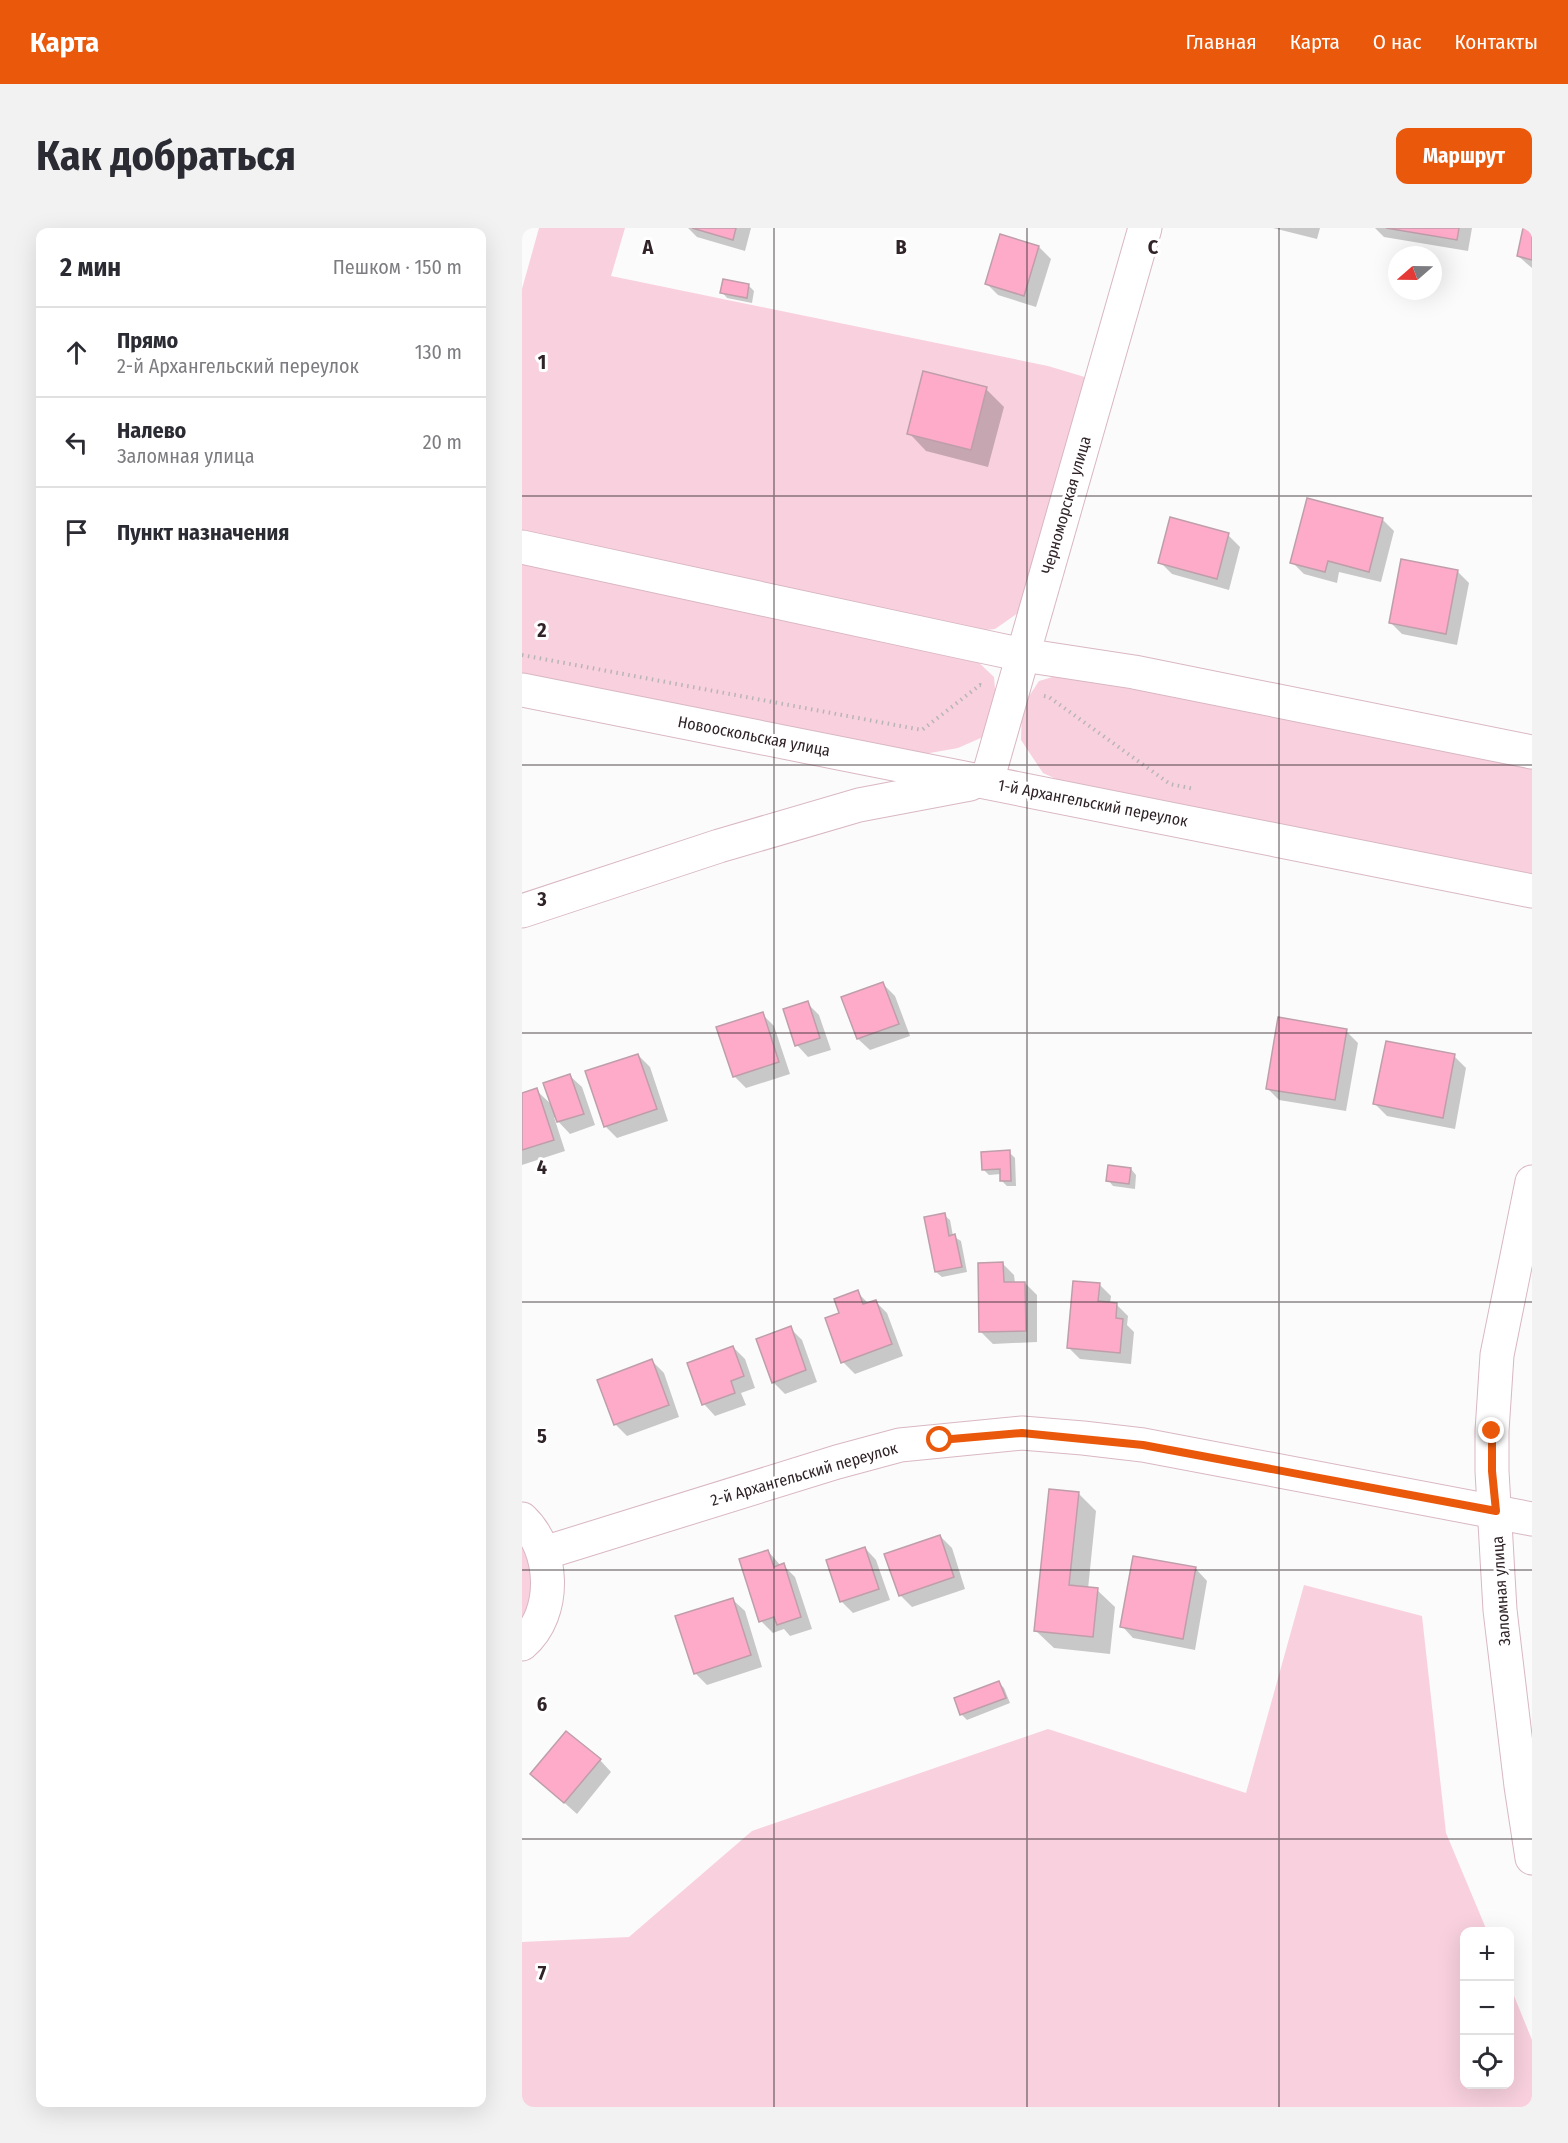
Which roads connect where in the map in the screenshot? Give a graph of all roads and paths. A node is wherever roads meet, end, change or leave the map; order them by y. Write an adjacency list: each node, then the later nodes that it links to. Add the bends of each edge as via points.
1 (1145, 228): 3 (street, Черноморская улица)
2 (522, 548): 3 (street)
3 (1023, 655): 5 (street, via 1134,672); 6 (street, Черноморская улица)
4 (522, 690): 6 (street, Новооскольская улица)
5 (1532, 752)
6 (987, 781): 7 (street, 1-й Архангельский переулок); 8 (street, 1-й Архангельский переулок, via 859,805)
7 (1532, 891)
8 (522, 911)
9 (1532, 1182): 10 (street, Заломная улица, via 1497,1355 1492,1431)
10 (1496, 1511): 12 (street, 2-й Архангельский переулок); 13 (street, 2-й Архангельский переулок, via 1143,1445 1022,1433 900,1445); 15 (street, Заломная улица, via 1500,1610)
11 (522, 1519): 13 (street, via 531,1527)
12 (1532, 1519)
13 (544, 1553): 14 (street, via 548,1583 543,1613)
14 (522, 1644)
15 (1532, 1858)

